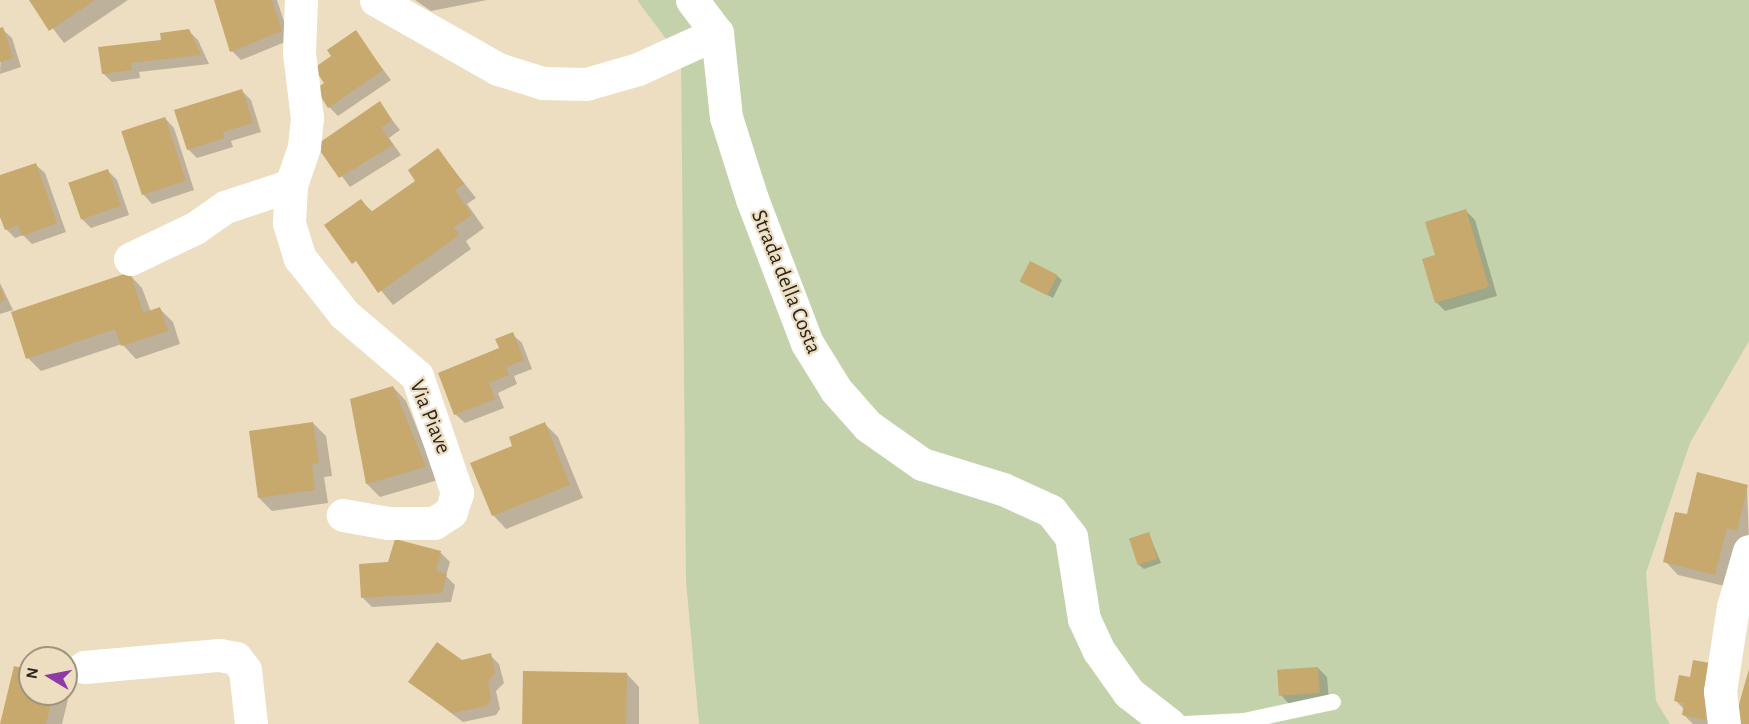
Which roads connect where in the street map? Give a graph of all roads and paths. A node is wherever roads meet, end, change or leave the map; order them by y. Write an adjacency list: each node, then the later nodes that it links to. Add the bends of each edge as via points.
1 (301, 0): 5 (street, Via Piave, via 299,53 307,118 304,147)
2 (376, 0): 4 (street, via 498,69 543,83 586,84 638,69)
3 (692, 0): 4 (street, Strada della Costa)
4 (717, 33): 12 (street, Strada della Costa, via 732,145 807,343 836,390 867,426 922,464 1003,489 1051,512 1071,537 1084,619 1099,651 1129,693)
5 (291, 185): 6 (street, via 225,207 195,228); 7 (street, Via Piave, via 289,223 300,258 344,314 417,376 457,493 451,512 434,523 388,523)
6 (130, 259)
7 (343, 515)
8 (1749, 551): 14 (street, via 1733,607 1720,691)
9 (84, 667): 11 (street, via 219,655 236,658 245,670)
10 (1333, 702): 13 (lane, via 1244,721)
11 (251, 724)
12 (1169, 724)
13 (1185, 724)
14 (1724, 724)

